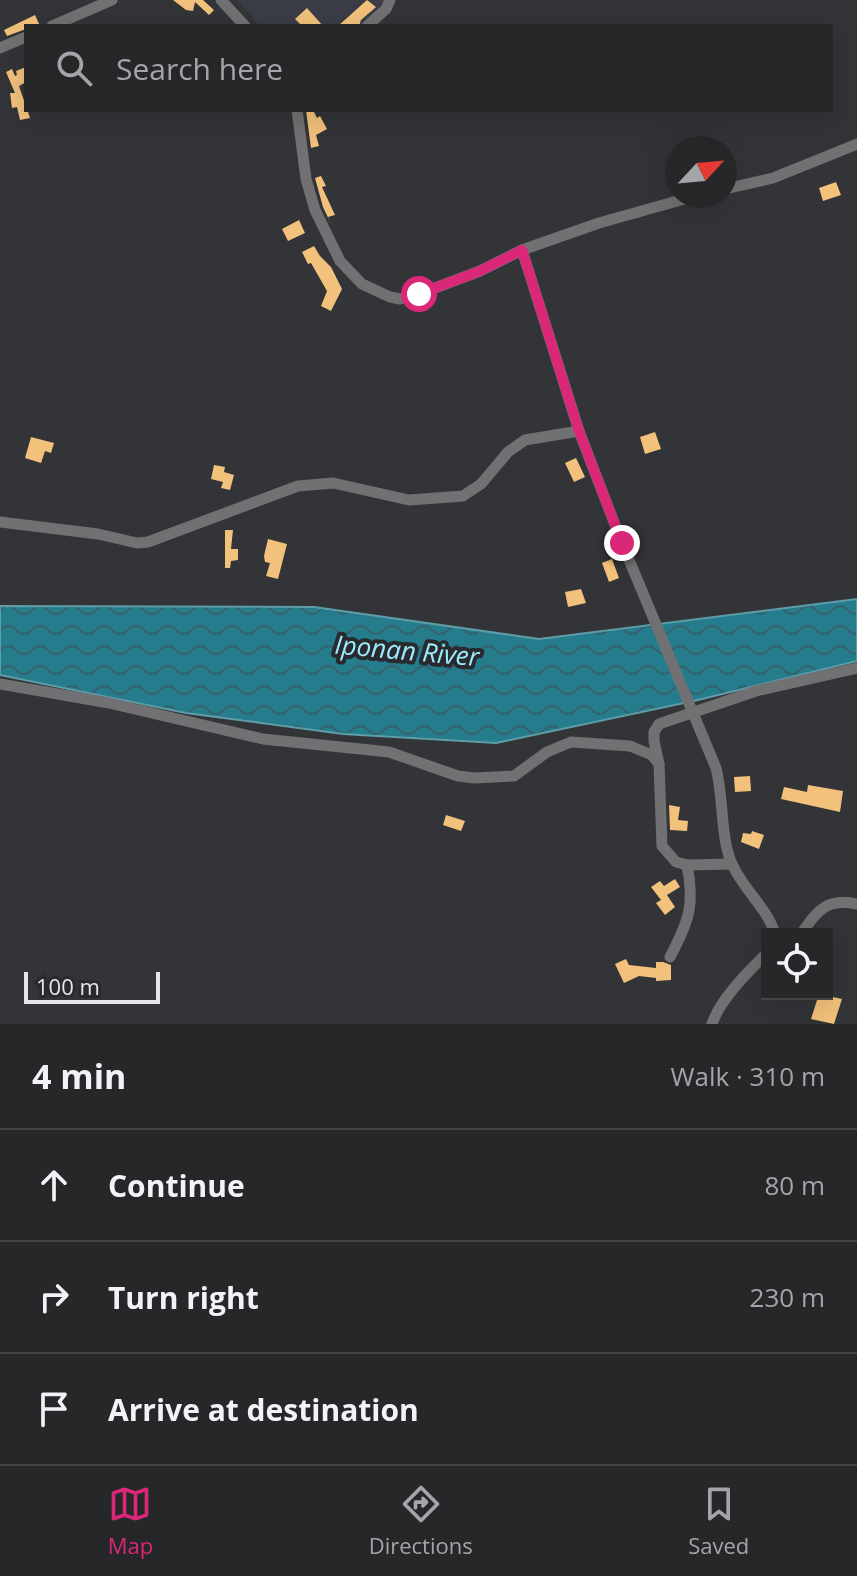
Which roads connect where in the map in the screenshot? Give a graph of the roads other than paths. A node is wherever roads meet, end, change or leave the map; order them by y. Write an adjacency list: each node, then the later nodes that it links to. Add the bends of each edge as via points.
1 (112, 0): 4 (street)
2 (221, 0): 5 (street)
3 (390, 0): 6 (street)
4 (57, 24)
5 (243, 24)
6 (369, 24)
7 (24, 38): 8 (street)
8 (0, 48)
9 (297, 112): 13 (street, via 315,210 340,261 362,284 390,297 410,297)
10 (857, 144): 11 (street, via 773,178)
11 (737, 186)
12 (665, 204): 13 (street)
13 (522, 250): 14 (street)
14 (579, 431): 15 (street, via 525,440 476,488 444,499 409,500 324,482 298,486 137,543); 19 (street, via 716,768)
15 (0, 522)
16 (857, 668): 18 (street, via 756,691 659,724 654,741)
17 (0, 684): 18 (street, via 263,739 389,752 474,778 514,776 571,742 630,746)
18 (659, 764): 20 (street, via 662,846 676,862)
19 (732, 864): 20 (street); 22 (street)
20 (687, 865): 24 (street, via 692,904)
21 (857, 904): 23 (street, via 828,904)
22 (773, 928)
23 (805, 928)
24 (670, 957)
25 (761, 959): 26 (street)
26 (712, 1024)

